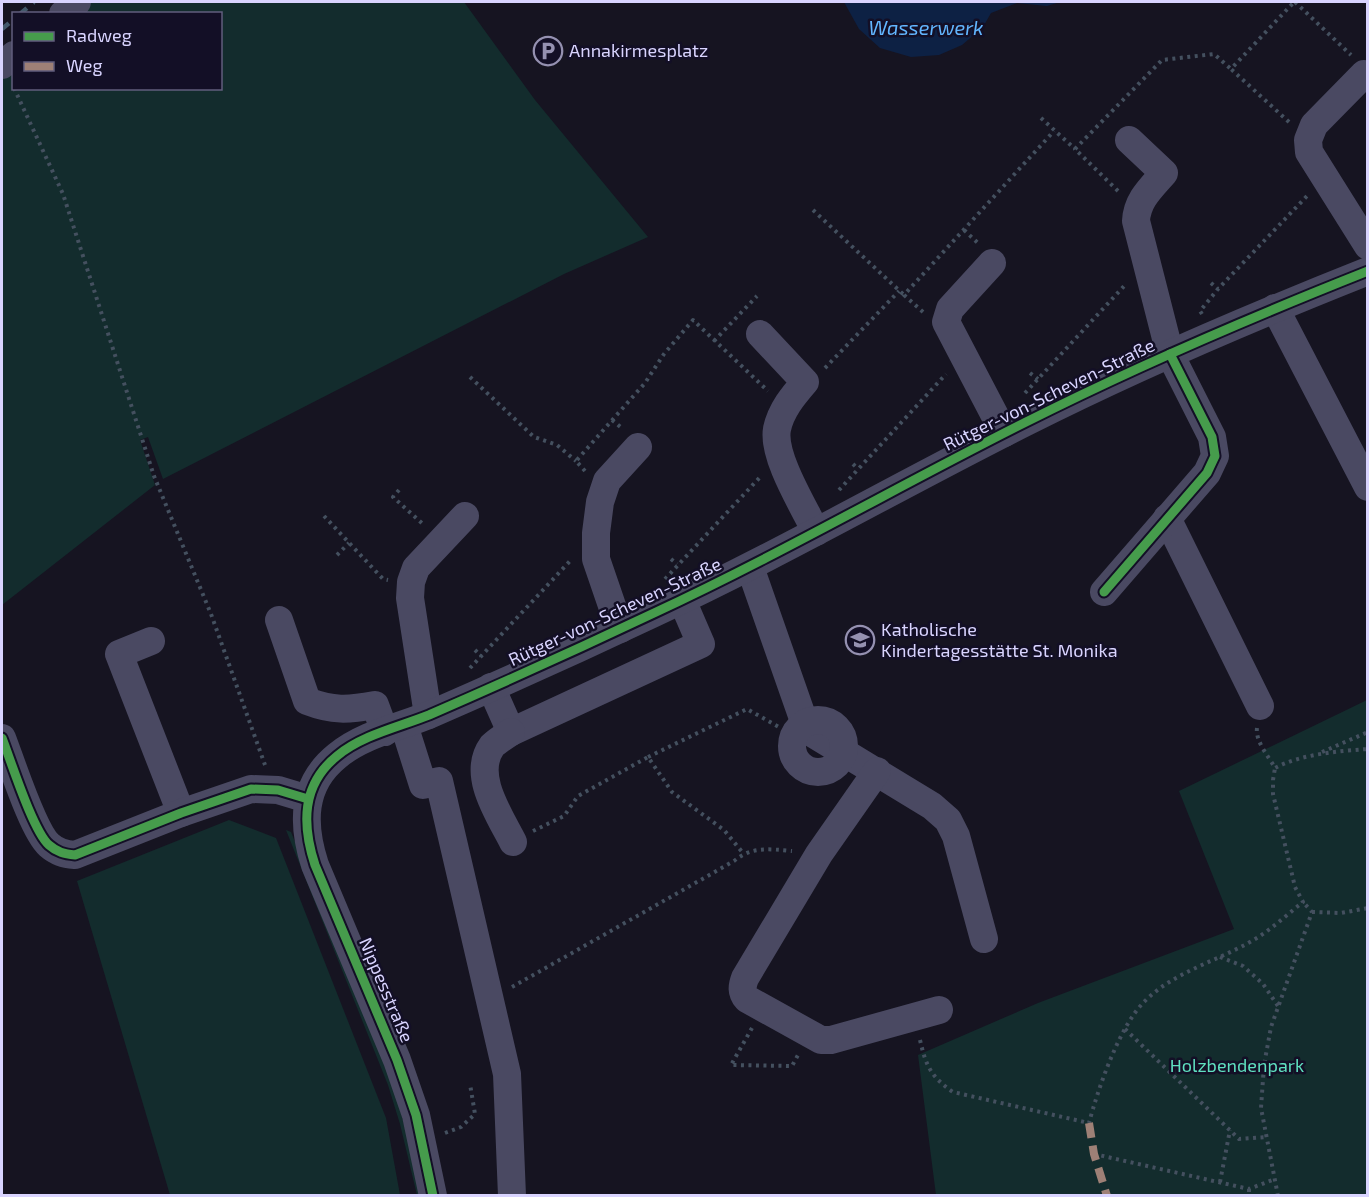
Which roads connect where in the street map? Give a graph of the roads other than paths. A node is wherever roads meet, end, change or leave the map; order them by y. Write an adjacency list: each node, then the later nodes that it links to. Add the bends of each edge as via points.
1 (77, 2): 2 (street)
2 (65, 12)
3 (1364, 74): 5 (street, via 1314,125 1308,140 1309,152)
4 (1130, 140): 10 (street, via 1164,173 1142,198 1136,209 1136,221)
5 (1368, 246)
6 (992, 263): 11 (street, via 950,309 946,322)
7 (1368, 271): 8 (street, Rütger-von-Scheven-Straße)
8 (1275, 308): 10 (street, Rütger-von-Scheven-Straße); 13 (street)
9 (760, 334): 16 (street, via 805,382 786,408 777,429 777,443)
10 (1170, 354): 11 (street, Rütger-von-Scheven-Straße); 15 (street, Rütger-von-Scheven-Straße, via 1212,437 1215,456 1207,473)
11 (1004, 433): 16 (street, Rütger-von-Scheven-Straße)
12 (638, 447): 21 (street, via 607,481 596,533 596,559)
13 (1368, 487)
14 (465, 516): 25 (street, via 416,568 411,582)
15 (1167, 518): 18 (street, Rütger-von-Scheven-Straße); 24 (street)
16 (816, 532): 17 (street, Rütger-von-Scheven-Straße)
17 (750, 567): 19 (street, Rütger-von-Scheven-Straße); 26 (street)
18 (1104, 592)
19 (677, 602): 21 (street, Rütger-von-Scheven-Straße); 27 (street, via 701,644)
20 (279, 620): 25 (street, via 307,701 347,710 375,705)
21 (621, 629): 23 (street, Rütger-von-Scheven-Straße)
22 (151, 641): 32 (street, via 119,654)
23 (483, 691): 25 (street, Rütger-von-Scheven-Straße); 27 (street)
24 (1260, 706)
25 (406, 724): 31 (street, Rütger-von-Scheven-Straße, via 338,754 319,776); 37 (street, via 423,785 439,781 507,1074)
26 (799, 729): 29 (street, via 814,720 834,724 841,732); 29 (street, via 792,750 802,768 822,773 840,762)
27 (511, 732): 33 (street, via 492,746 484,768 489,793)
28 (2, 738): 32 (street, via 36,824 47,843 61,853 75,855)
29 (844, 753): 30 (street)
30 (877, 771): 34 (street, via 948,820 956,836); 35 (street, via 819,854 745,978 742,994 821,1040 842,1039)
31 (308, 799): 32 (street, via 271,789 251,789); 36 (street, Nippesstraße, via 308,844 397,1060 416,1115)
32 (181, 813)
33 (513, 842)
34 (984, 939)
35 (926, 1013)
36 (433, 1196)
37 (512, 1196)

